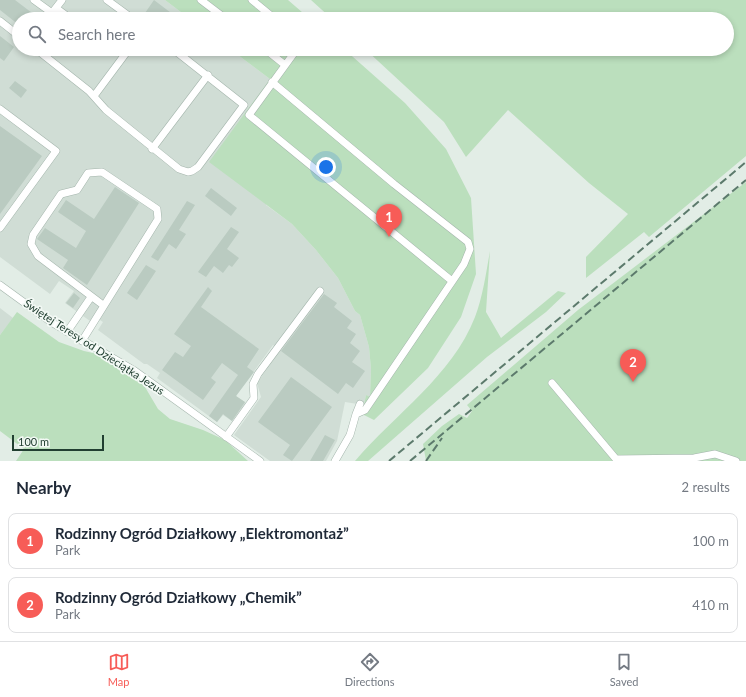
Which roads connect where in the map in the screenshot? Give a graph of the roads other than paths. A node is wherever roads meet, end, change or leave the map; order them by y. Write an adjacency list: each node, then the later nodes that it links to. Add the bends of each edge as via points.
1 (34, 0): 7 (street)
2 (62, 0): 6 (street)
3 (107, 0): 10 (street)
4 (201, 0): 11 (street)
5 (252, 0): 12 (street)
6 (56, 8): 8 (street); 9 (street)
7 (49, 12)
8 (53, 12)
9 (61, 12)
10 (123, 12)
11 (217, 12)
12 (267, 12)
13 (0, 21): 14 (street)
14 (12, 30)
15 (45, 56): 23 (street)
16 (124, 56): 23 (street)
17 (182, 56): 21 (street)
18 (274, 56): 20 (street)
19 (292, 56): 20 (street)
20 (285, 65): 22 (street)
21 (208, 75): 25 (street); 25 (street, via 244,104 244,107 192,171 179,169)
22 (272, 82): 27 (street, via 468,242 470,252); 27 (street, via 249,115)
23 (94, 96): 25 (street, via 106,110)
24 (0, 109): 26 (street, via 56,150)
25 (152, 149)
26 (0, 228)
27 (452, 281): 36 (street, via 365,410)
28 (0, 285): 32 (street, Świętej Teresy od Dzieciątka Jezus)
29 (320, 291): 37 (street, via 258,374 253,384 254,398)
30 (91, 297): 31 (street); 31 (street, via 38,256 31,244 33,236 61,194 77,190 88,173 102,172 157,209 158,219); 32 (street)
31 (103, 305): 33 (street)
32 (66, 332): 33 (street, Świętej Teresy od Dzieciątka Jezus)
33 (82, 341): 37 (street, Świętej Teresy od Dzieciątka Jezus, via 135,371)
34 (552, 383): 39 (street, via 616,459)
35 (360, 404): 36 (street)
36 (356, 414): 41 (street, via 350,435)
37 (226, 437): 40 (street, Świętej Teresy od Dzieciątka Jezus)
38 (659, 450): 39 (street)
39 (659, 458): 42 (street, via 694,458 718,454)
40 (260, 461)
41 (335, 461)
42 (736, 461)

